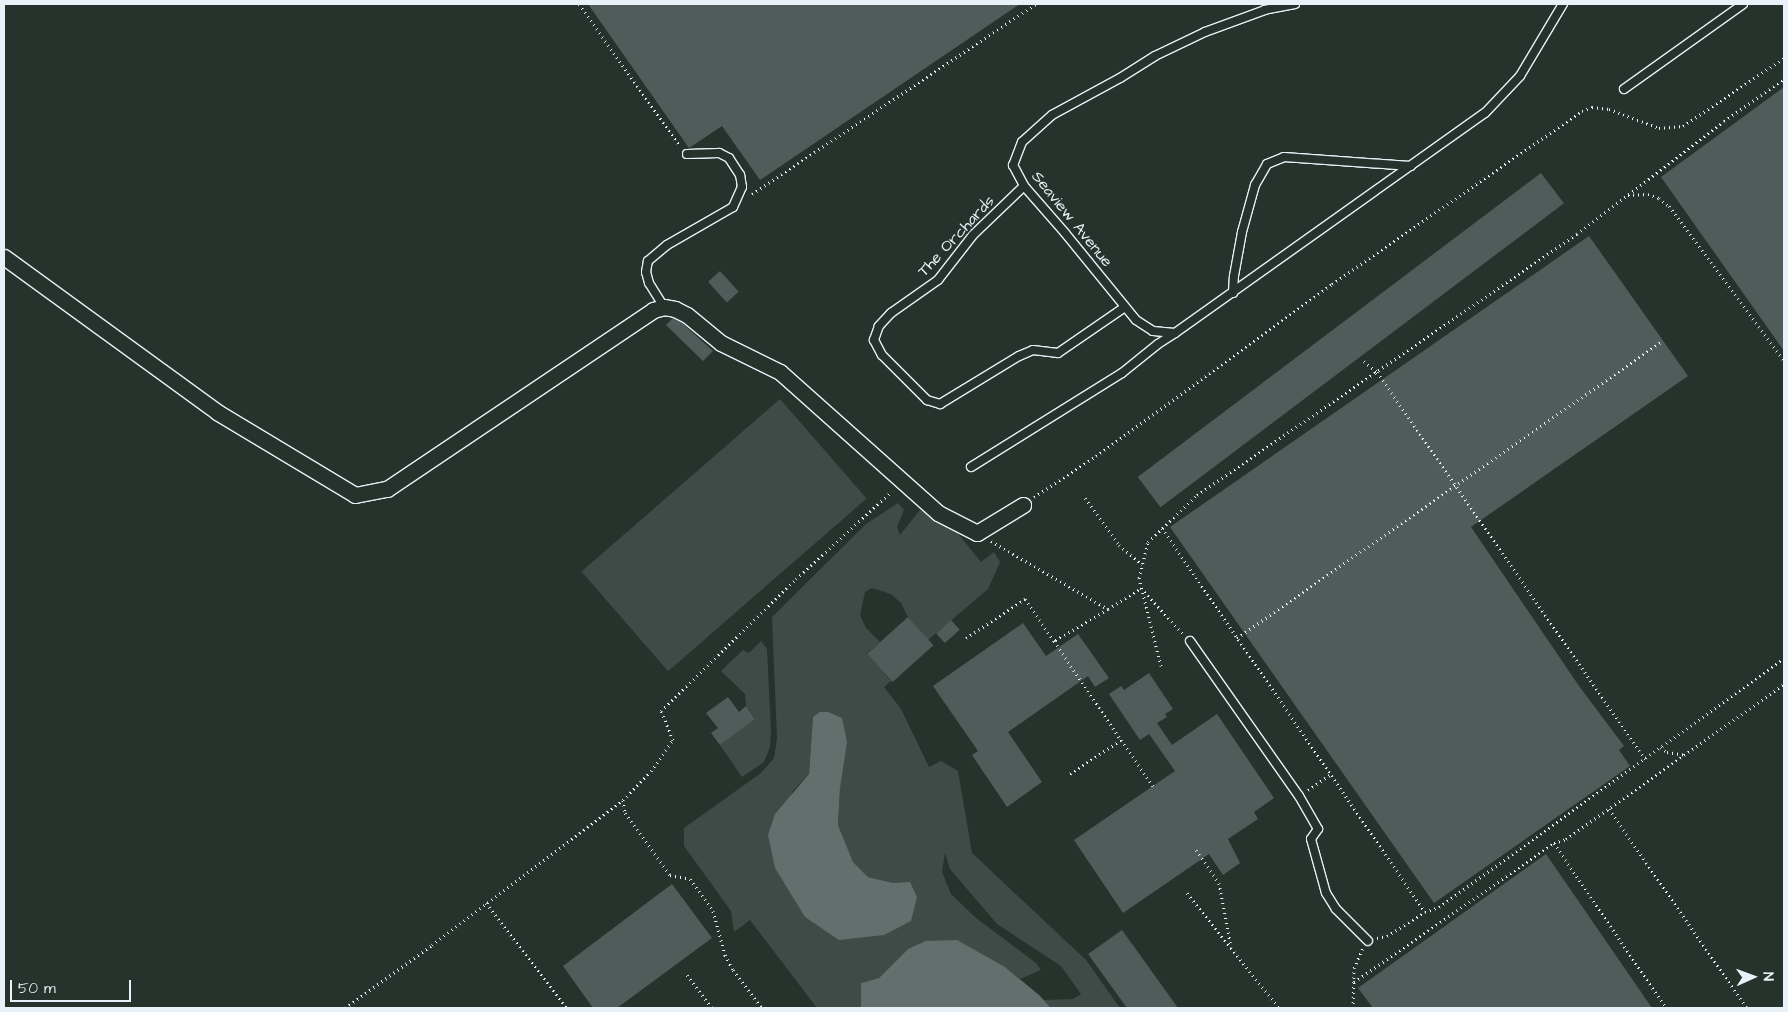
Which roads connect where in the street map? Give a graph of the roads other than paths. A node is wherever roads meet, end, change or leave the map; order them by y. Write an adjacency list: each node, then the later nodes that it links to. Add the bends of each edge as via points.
1 (1295, 4): 7 (lane, Seaview Avenue, via 1265,10 1205,32 1155,56 1052,115 1022,142 1013,165)
2 (1563, 4): 6 (lane, via 1520,76 1485,113)
3 (1743, 4): 4 (lane)
4 (1624, 90)
5 (687, 154): 10 (lane, via 719,153 729,158 740,175 742,187 733,207 667,245 648,261 649,283)
6 (1412, 166): 9 (lane); 9 (lane, via 1284,157 1267,164 1255,185 1242,232)
7 (1024, 186): 11 (lane, Seaview Avenue); 11 (lane, The Orchards, via 973,234 938,280 878,326 874,340 882,355 926,400 940,404 1019,356 1033,350 1058,353)
8 (4, 257): 10 (street, via 217,412 355,495 387,489 653,310)
9 (1234, 292): 12 (lane)
10 (664, 306): 14 (street, via 686,315 721,343 780,372 938,514 977,533)
11 (1125, 307): 12 (lane, Seaview Avenue, via 1136,320 1153,331)
12 (1175, 333): 13 (lane, via 1122,373)
13 (971, 468)
14 (1023, 504)
15 (1190, 642): 16 (lane, via 1299,796 1318,829 1311,839 1326,893 1336,909)
16 (1368, 941)

